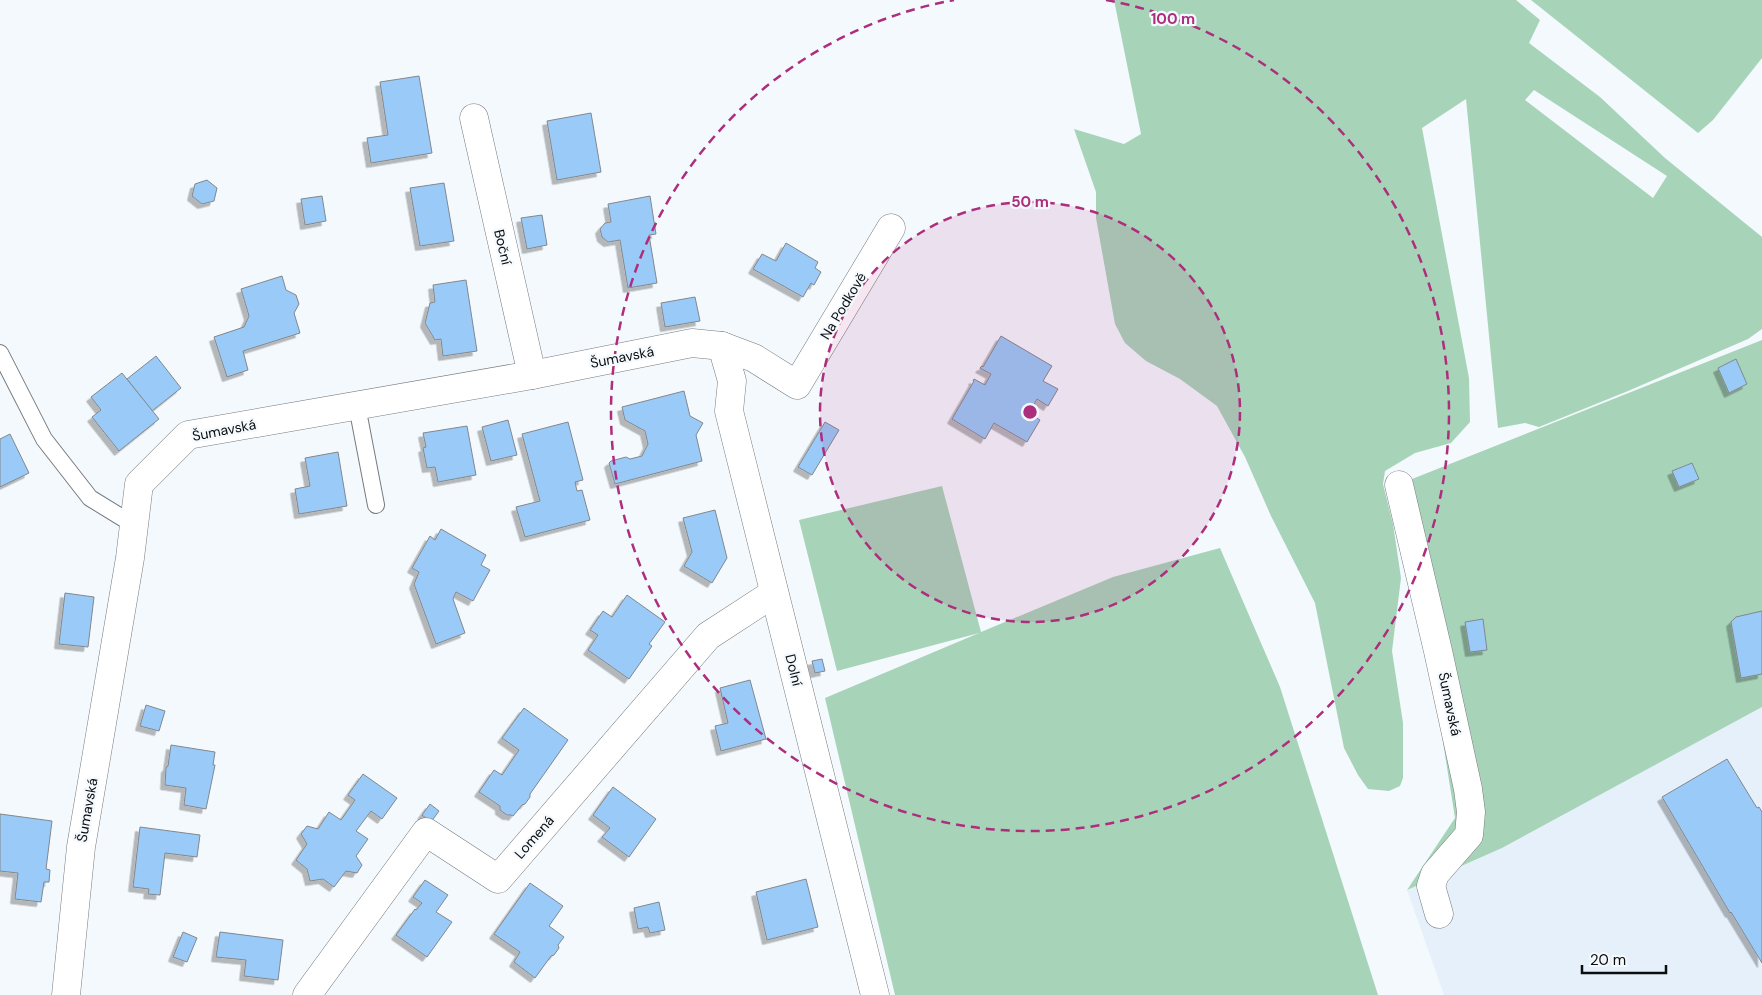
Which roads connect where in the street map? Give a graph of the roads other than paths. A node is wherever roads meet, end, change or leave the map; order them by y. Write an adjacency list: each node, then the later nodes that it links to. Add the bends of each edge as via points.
1 (474, 118): 5 (street, Boční)
2 (891, 228): 6 (street, Na Podkově)
3 (722, 346): 5 (street, Šumavská, via 692,343); 6 (street, Šumavská, via 754,358); 11 (street, Dolní, via 732,382 729,411)
4 (0, 353): 10 (lane, via 44,439 90,498)
5 (532, 375): 7 (street, Šumavská)
6 (797, 385)
7 (357, 406): 9 (lane); 10 (street, Šumavská, via 188,435 139,484)
8 (1399, 485): 12 (street, Šumavská, via 1471,812 1469,835 1435,874 1431,886)
9 (376, 505)
10 (134, 525): 14 (street, Šumavská, via 81,847)
11 (774, 593): 13 (street, Lomená, via 708,636 498,879 426,832); 15 (street, Dolní)
12 (1439, 914)
13 (314, 993)
14 (66, 995)
15 (875, 995)

